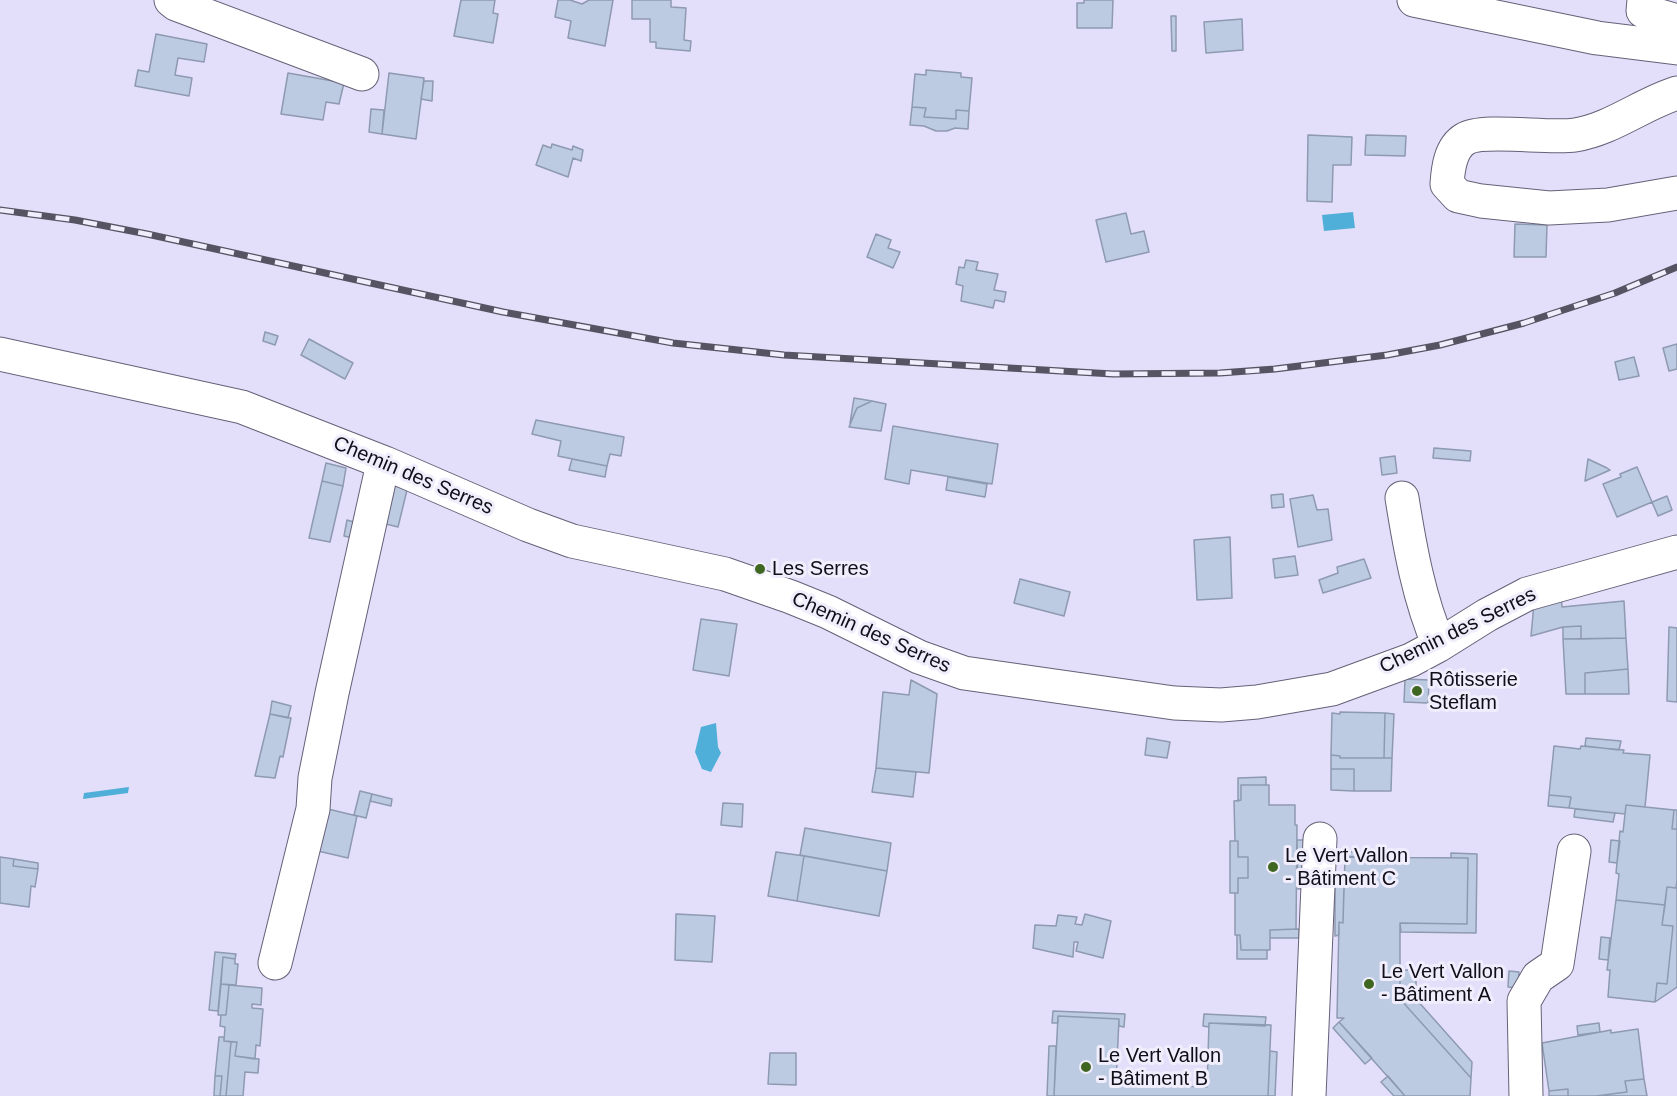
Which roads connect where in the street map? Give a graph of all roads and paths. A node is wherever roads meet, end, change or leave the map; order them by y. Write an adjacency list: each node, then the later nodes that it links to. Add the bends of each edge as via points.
1 (171, 0): 6 (street)
2 (1414, 0): 5 (street, via 1597,38)
3 (1644, 0): 4 (street, via 1643,11)
4 (1677, 21)
5 (1677, 48)
6 (362, 74)
7 (1677, 93): 8 (street, via 1606,126 1575,135 1476,134 1463,140 1453,152 1447,184 1458,196 1549,208 1608,205)
8 (1677, 193)
9 (0, 354): 10 (street, Chemin des Serres, via 242,407)
10 (385, 463): 13 (street, Chemin des Serres, via 572,541 725,574 778,592 919,657 964,673 1174,703 1221,705 1332,689 1411,660); 16 (street, via 332,693 315,778 313,809)
11 (1402, 498): 13 (street, via 1408,540)
12 (1677, 552): 13 (street, Chemin des Serres, via 1527,594)
13 (1439, 645)
14 (1320, 839): 17 (street)
15 (1574, 851): 18 (street, via 1557,964 1538,977 1524,1001)
16 (275, 963)
17 (1309, 1096)
18 (1526, 1096)

